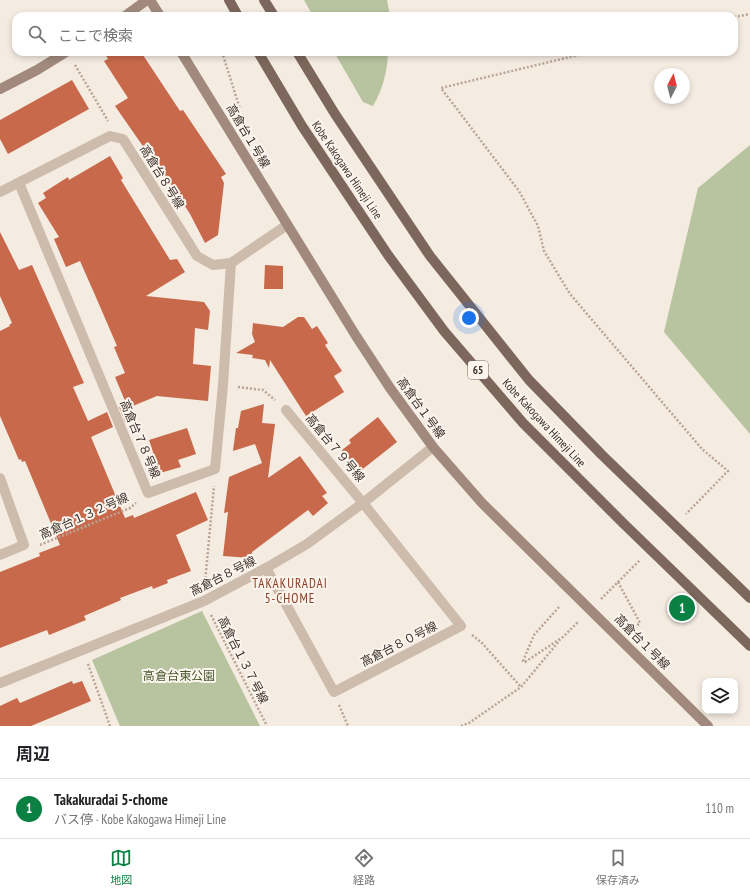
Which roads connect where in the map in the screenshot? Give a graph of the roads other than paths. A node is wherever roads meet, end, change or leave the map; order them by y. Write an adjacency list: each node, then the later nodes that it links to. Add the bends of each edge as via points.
1 (147, 0): 5 (street)
2 (150, 0): 6 (street)
3 (229, 0): 7 (main road)
4 (264, 0): 8 (main road)
5 (131, 12)
6 (158, 12)
7 (236, 12)
8 (272, 12)
9 (60, 56): 13 (street)
10 (183, 56): 16 (street, 高倉台１号線)
11 (260, 56): 25 (main road, Kobe Kakogawa Himeji Line / 65, via 327,164 388,255 444,331 523,423)
12 (299, 56): 24 (main road, Kobe Kakogawa Himeji Line, via 430,256 529,380 602,455)
13 (0, 89)
14 (19, 183): 15 (street); 17 (street, 高倉台８号線, via 110,136 123,139 197,256 213,265); 17 (street, 高倉台７８号線, via 148,493 215,469)
15 (0, 192)
16 (287, 225): 17 (street); 19 (street, 高倉台１号線, via 390,388)
17 (230, 263)
18 (286, 410): 21 (street, 高倉台７９号線)
19 (433, 447): 21 (street, 高倉台８号線); 27 (street, 高倉台１号線, via 482,504)
20 (0, 478): 22 (street, via 24,545)
21 (363, 503): 23 (street, 高倉台８号線, via 307,544); 23 (street, 高倉台８０号線, via 461,626 334,692)
22 (0, 555)
23 (266, 568): 26 (street, 高倉台８号線, via 204,601)
24 (750, 598)
25 (750, 646)
26 (0, 683)
27 (708, 726)

